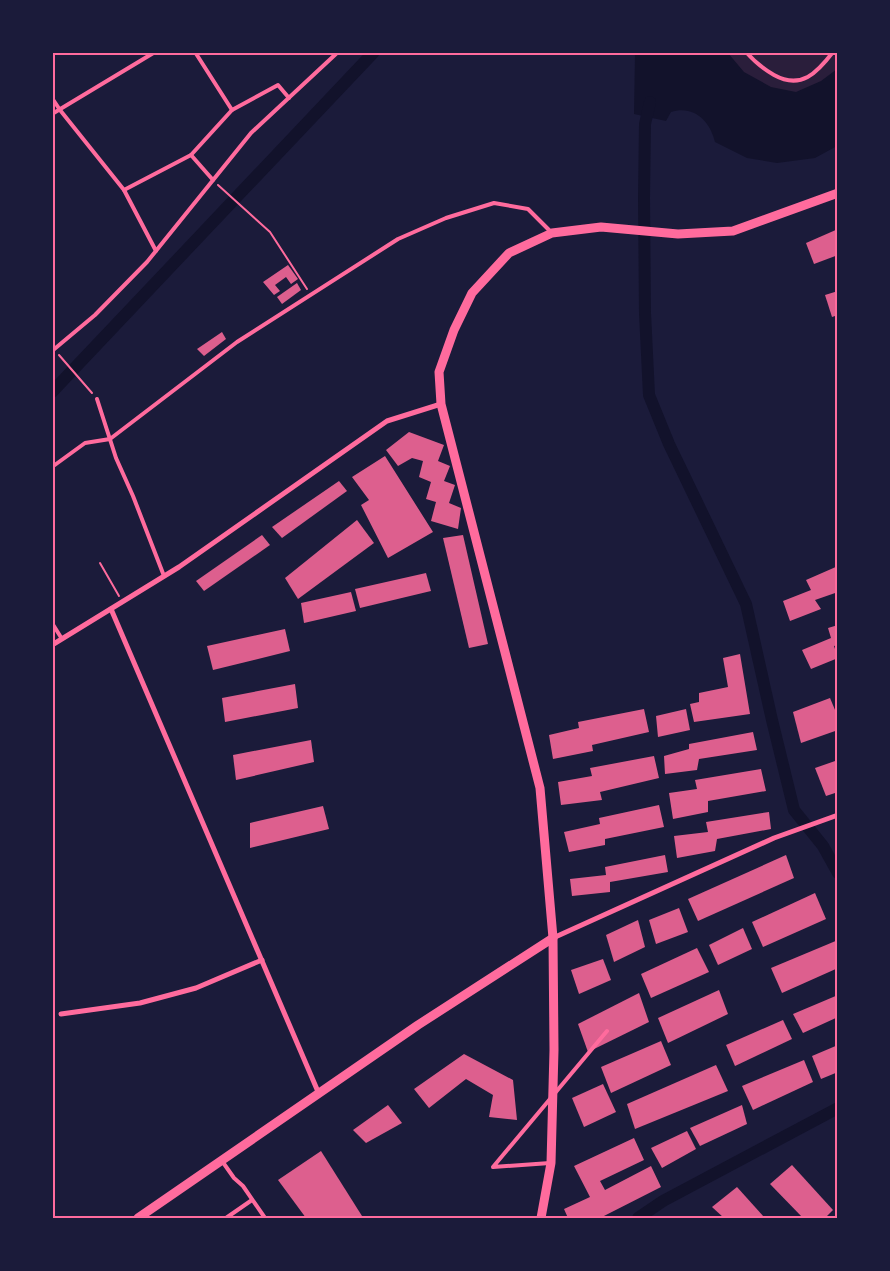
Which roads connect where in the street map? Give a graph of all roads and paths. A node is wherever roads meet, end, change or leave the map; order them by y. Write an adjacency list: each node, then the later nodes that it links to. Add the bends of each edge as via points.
1 (155, 52): 8 (lane)
2 (195, 52): 9 (lane)
3 (338, 52): 7 (lane)
4 (746, 52): 5 (lane, via 768,72 793,82 817,71)
5 (833, 52)
6 (52, 98): 8 (lane)
7 (289, 98): 9 (lane, via 278,85); 12 (lane, via 251,133)
8 (60, 110): 10 (lane); 13 (lane)
9 (232, 110): 11 (lane)
10 (52, 114)
11 (191, 155): 12 (lane); 13 (lane)
12 (213, 180): 16 (lane); 17 (path, via 270,232)
13 (124, 190): 16 (lane)
14 (838, 193): 15 (street, via 733,231 678,234 601,227)
15 (552, 233): 17 (lane, via 528,209 494,203 446,218 398,240); 20 (street, via 510,253 472,293 439,372)
16 (156, 252): 18 (lane, via 95,315)
17 (311, 295): 21 (lane, via 237,342)
18 (53, 350): 19 (path)
19 (97, 399): 21 (lane)
20 (441, 404): 24 (street, via 387,421); 31 (street, via 540,788)
21 (110, 439): 22 (lane, via 85,443); 24 (lane)
22 (52, 467)
23 (100, 563): 25 (path)
24 (164, 576): 25 (street)
25 (122, 602): 26 (street)
26 (111, 609): 28 (street); 32 (street)
27 (52, 623): 28 (lane)
28 (62, 639): 29 (street)
29 (52, 645)
30 (836, 816): 31 (street, via 774,838)
31 (553, 938): 35 (street); 36 (street)
32 (262, 960): 33 (street, via 196,988 140,1003); 35 (street)
33 (62, 1014)
34 (607, 1031): 36 (lane)
35 (319, 1094): 37 (street)
36 (552, 1096): 38 (street); 38 (lane, via 493,1168)
37 (222, 1161): 39 (lane); 40 (street)
38 (551, 1163): 43 (street)
39 (252, 1200): 41 (lane); 42 (lane)
40 (138, 1218)
41 (226, 1218)
42 (265, 1218)
43 (541, 1218)

